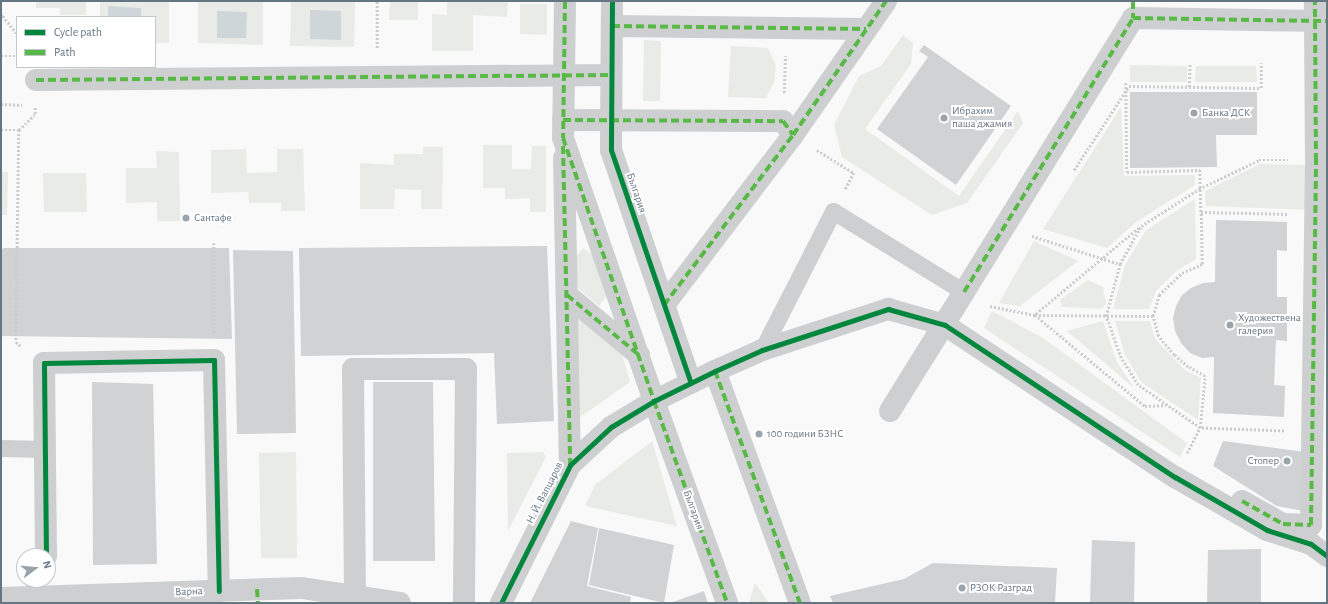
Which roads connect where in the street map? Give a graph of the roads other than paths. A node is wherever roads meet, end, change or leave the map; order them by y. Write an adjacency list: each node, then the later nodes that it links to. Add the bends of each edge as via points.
1 (565, 1): 9 (street, България)
2 (612, 1): 6 (street, България)
3 (886, 1): 7 (street)
4 (1133, 10): 5 (street); 14 (street)
5 (1320, 15): 27 (street, via 1311,525 1283,524)
6 (612, 26): 7 (street); 8 (street, България)
7 (866, 29): 12 (street)
8 (611, 75): 9 (street); 11 (street, България)
9 (564, 76): 10 (street); 13 (street, България)
10 (36, 80)
11 (610, 120): 12 (street); 13 (street); 16 (street, България, via 611,150)
12 (788, 128): 16 (street)
13 (563, 129): 15 (street); 19 (street, България)
14 (964, 292): 17 (street); 18 (lane, via 834,211)
15 (567, 295): 19 (street); 26 (street)
16 (664, 304): 21 (street, България)
17 (946, 325): 18 (street, Н. Й. Вапцаров, via 888,309); 23 (street); 29 (street, Н. Й. Вапцаров, via 1175,477 1267,530 1311,544)
18 (762, 350): 20 (street, Н. Й. Вапцаров)
19 (639, 355): 22 (street, България)
20 (715, 371): 21 (street, Н. Й. Вапцаров); 39 (street)
21 (691, 383): 22 (street, Н. Й. Вапцаров)
22 (654, 401): 26 (street, Н. Й. Вапцаров, via 611,427); 38 (street, България)
23 (890, 411)
24 (1, 448): 25 (lane)
25 (46, 450): 28 (street); 31 (street, via 44,363 214,360)
26 (570, 465): 37 (street, Н. Й. Вапцаров)
27 (1242, 501)
28 (46, 548)
29 (1327, 556)
30 (46, 588): 31 (street, Варна); 34 (street, Варна)
31 (219, 591): 32 (street, Варна)
32 (257, 596): 33 (street, Варна, via 302,588)
33 (355, 597): 35 (street, Варна); 36 (street, via 353,369 466,369)
34 (1, 598)
35 (400, 603)
36 (464, 603)
37 (501, 603)
38 (727, 603)
39 (800, 603)

